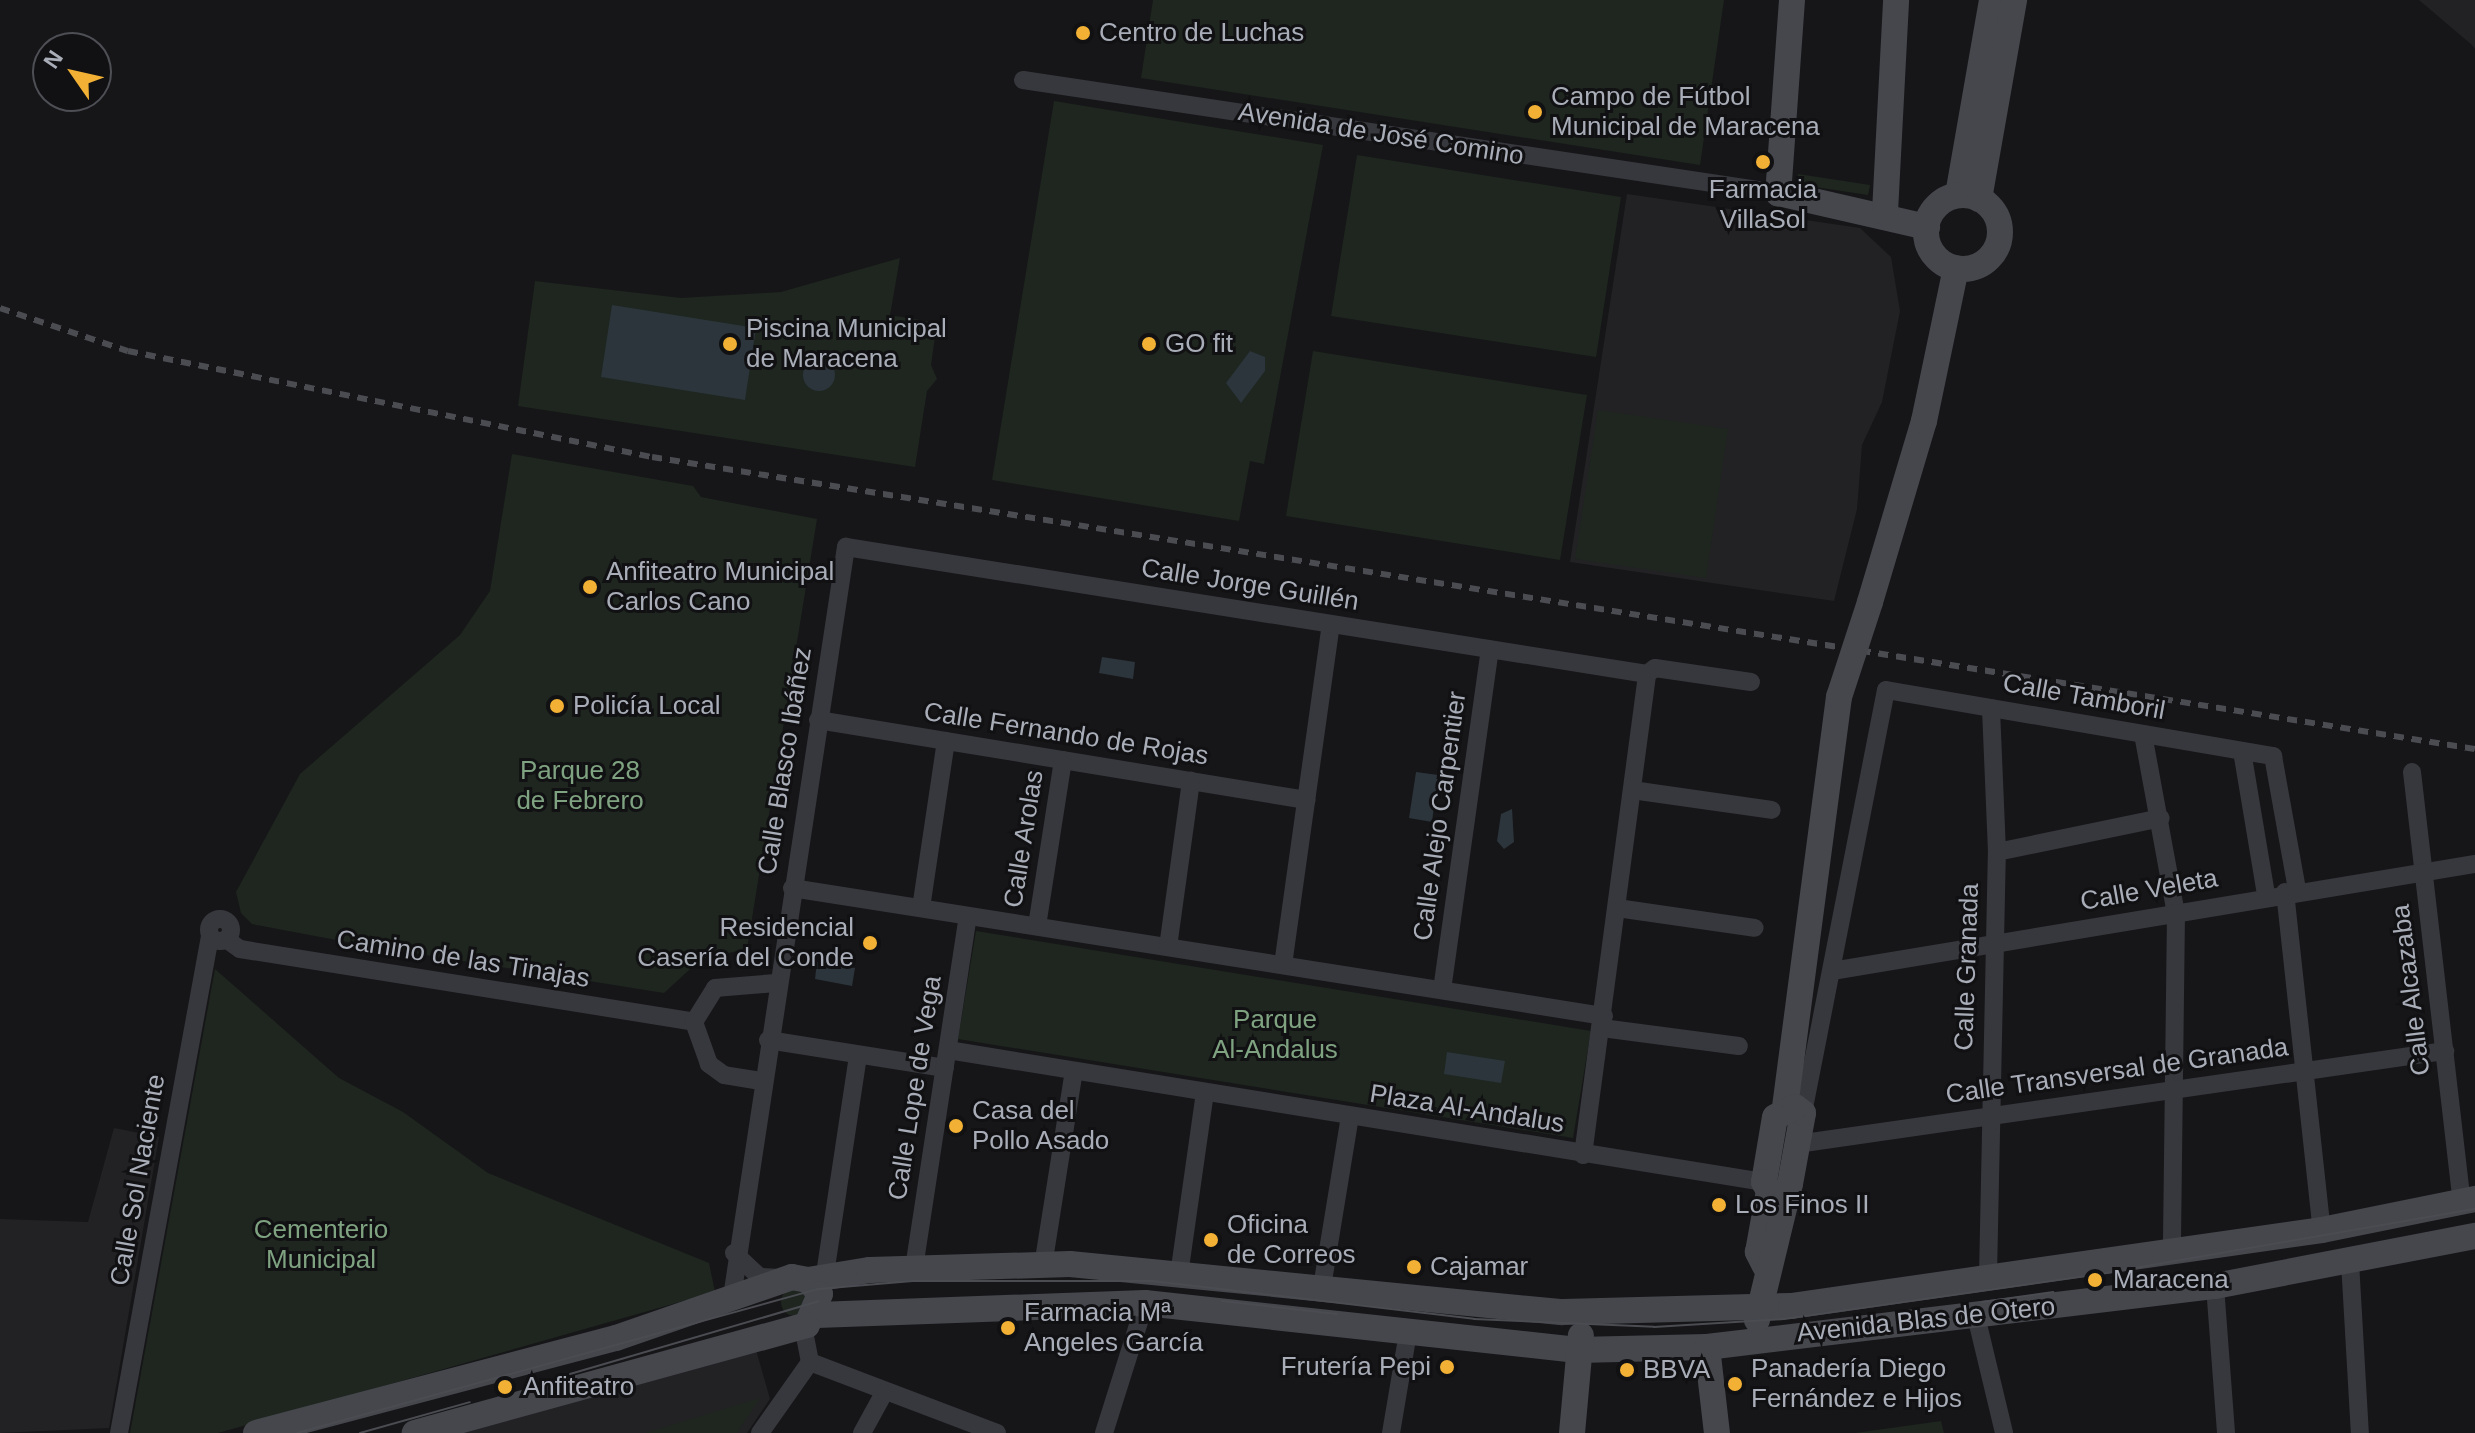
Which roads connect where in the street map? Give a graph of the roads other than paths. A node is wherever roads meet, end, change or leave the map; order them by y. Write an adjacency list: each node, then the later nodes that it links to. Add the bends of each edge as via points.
1 (1792, 0): 6 (street)
2 (1896, 0): 8 (street)
3 (1992, 0): 7 (street)
4 (2014, 0): 7 (street)
5 (1023, 80): 6 (street, Avenida de José Comino)
6 (1778, 193): 8 (street, Avenida de José Comino)
7 (1969, 197): 9 (street, via 1937,206); 10 (street, via 1996,215 1998,246 1985,262)
8 (1885, 212): 9 (street, Avenida de José Comino)
9 (1927, 227): 10 (street, via 1930,249)
10 (1956, 268): 59 (street, bridge, via 1924,421 1839,697)
11 (846, 547): 12 (street, Calle Jorge Guillén); 17 (street, Calle Blasco Ibáñez)
12 (1331, 625): 13 (street, Calle Jorge Guillén); 25 (street)
13 (1490, 649): 14 (street, Calle Jorge Guillén); 46 (street, Calle Alejo Carpentier)
14 (1647, 674): 15 (street, Calle Jorge Guillén, via 1655,668); 24 (street, Plaza Al-Andalus)
15 (1751, 682)
16 (1991, 708): 18 (street, Calle Tamboril); 28 (street, Calle Granada); 44 (street, Calle Tamboril, via 1886,690)
17 (818, 720): 19 (street, Calle Fernando de Rojas); 31 (street, Calle Blasco Ibáñez)
18 (2143, 734): 20 (street, Calle Tamboril); 27 (street)
19 (946, 741): 21 (street, Calle Fernando de Rojas); 34 (street)
20 (2242, 751): 32 (street, Calle Tamboril, via 2273,756); 33 (street)
21 (1063, 760): 23 (street, Calle Fernando de Rojas); 38 (street, Calle Arolas)
22 (2412, 772): 30 (street, Calle Alcazaba)
23 (1191, 781): 25 (street, Calle Fernando de Rojas); 42 (street)
24 (1632, 790): 26 (street); 35 (street, Plaza Al-Andalus)
25 (1306, 800): 43 (street)
26 (1772, 810)
27 (2161, 818): 28 (street); 36 (street)
28 (1997, 852): 41 (street, Calle Granada)
29 (2475, 864): 30 (street, Calle Veleta)
30 (2424, 870): 32 (street, Calle Veleta); 51 (street, Calle Alcazaba)
31 (792, 888): 34 (street); 45 (street, Calle Blasco Ibáñez)
32 (2291, 890): 33 (street, Calle Veleta); 54 (street)
33 (2266, 895): 36 (street, Calle Veleta)
34 (921, 908): 37 (street)
35 (1617, 908): 39 (street); 48 (street, Plaza Al-Andalus)
36 (2176, 913): 41 (street, Calle Veleta); 57 (street)
37 (968, 916): 38 (street); 53 (street, Calle Lope de Vega)
38 (1037, 926): 42 (street)
39 (1755, 928)
40 (218, 937): 47 (street, Camino de las Tinajas, via 240,949); 90 (street, Calle Sol Naciente)
41 (1994, 944): 44 (street, Calle Veleta); 61 (street, Calle Granada)
42 (1168, 947): 43 (street)
43 (1283, 965): 46 (street)
44 (1832, 971): 59 (street)
45 (776, 983): 47 (street, via 715,988); 49 (street, Calle Blasco Ibáñez)
46 (1442, 990): 48 (street)
47 (694, 1022): 56 (street, via 709,1064 724,1075)
48 (1603, 1022): 50 (street); 63 (street, Plaza Al-Andalus)
49 (768, 1040): 52 (street, Plaza Al-Andalus); 56 (street, Calle Blasco Ibáñez)
50 (1739, 1046)
51 (2445, 1051): 54 (street, Calle Transversal de Granada); 65 (street, Calle Alcazaba)
52 (858, 1055): 53 (street, Plaza Al-Andalus); 75 (street)
53 (946, 1059): 55 (street, Plaza Al-Andalus); 72 (street, Calle Lope de Vega)
54 (2303, 1069): 57 (street, Calle Transversal de Granada); 66 (street)
55 (1074, 1071): 58 (street, Plaza Al-Andalus); 71 (street)
56 (761, 1081): 69 (street, Calle Blasco Ibáñez)
57 (2175, 1088): 61 (street, Calle Transversal de Granada); 68 (street)
58 (1205, 1092): 60 (street, Plaza Al-Andalus); 73 (street)
59 (1794, 1110): 62 (street); 64 (street, via 1775,1117)
60 (1350, 1116): 63 (street, Plaza Al-Andalus); 77 (street)
61 (1988, 1116): 62 (street, Calle Transversal de Granada); 74 (street, Calle Granada)
62 (1797, 1144): 64 (street)
63 (1583, 1155): 64 (street)
64 (1774, 1185): 80 (street, via 1758,1252 1765,1266)
65 (2469, 1201): 66 (street, Avenida Blas de Otero)
66 (2322, 1230): 68 (street, Avenida Blas de Otero)
67 (2475, 1236): 70 (street, Avenida Blas de Otero)
68 (2172, 1247): 74 (street, Avenida Blas de Otero)
69 (734, 1253): 75 (street, via 760,1277); 78 (street)
70 (2350, 1262): 76 (street, Avenida Blas de Otero); 102 (street)
71 (1043, 1266): 72 (street, Avenida Blas de Otero); 73 (street, Avenida Blas de Otero)
72 (914, 1268): 75 (street, Avenida Blas de Otero)
73 (1179, 1275): 77 (street, Avenida Blas de Otero)
74 (1988, 1276): 80 (street, Avenida Blas de Otero)
75 (800, 1280): 78 (street, Avenida Blas de Otero); 83 (street, via 820,1294); 83 (street, via 773,1312)
76 (2215, 1286): 82 (street, Avenida Blas de Otero); 101 (street)
77 (1322, 1287): 81 (street, Avenida Blas de Otero, via 1411,1301)
78 (732, 1297): 91 (street, Avenida Blas de Otero, via 616,1338)
79 (1145, 1303): 83 (street, Avenida Blas de Otero); 84 (street, Avenida Blas de Otero); 96 (street)
80 (1757, 1304): 81 (street, Avenida Blas de Otero); 85 (street); 86 (street)
81 (1598, 1309): 87 (street)
82 (1976, 1316): 85 (street, Avenida Blas de Otero); 100 (street)
83 (804, 1323): 88 (street); 92 (street, Avenida Blas de Otero)
84 (1408, 1333): 87 (street, Avenida Blas de Otero); 97 (street)
85 (1758, 1340): 86 (street, Avenida Blas de Otero)
86 (1707, 1347): 87 (street, Avenida Blas de Otero); 99 (street)
87 (1577, 1350): 98 (street)
88 (810, 1362): 89 (street); 93 (street)
89 (884, 1393): 94 (street); 95 (street)
90 (119, 1433)
91 (256, 1433)
92 (415, 1433)
93 (760, 1433)
94 (862, 1433)
95 (997, 1433)
96 (1104, 1433)
97 (1391, 1433)
98 (1572, 1433)
99 (1717, 1433)
100 (2004, 1433)
101 (2226, 1433)
102 (2360, 1433)

